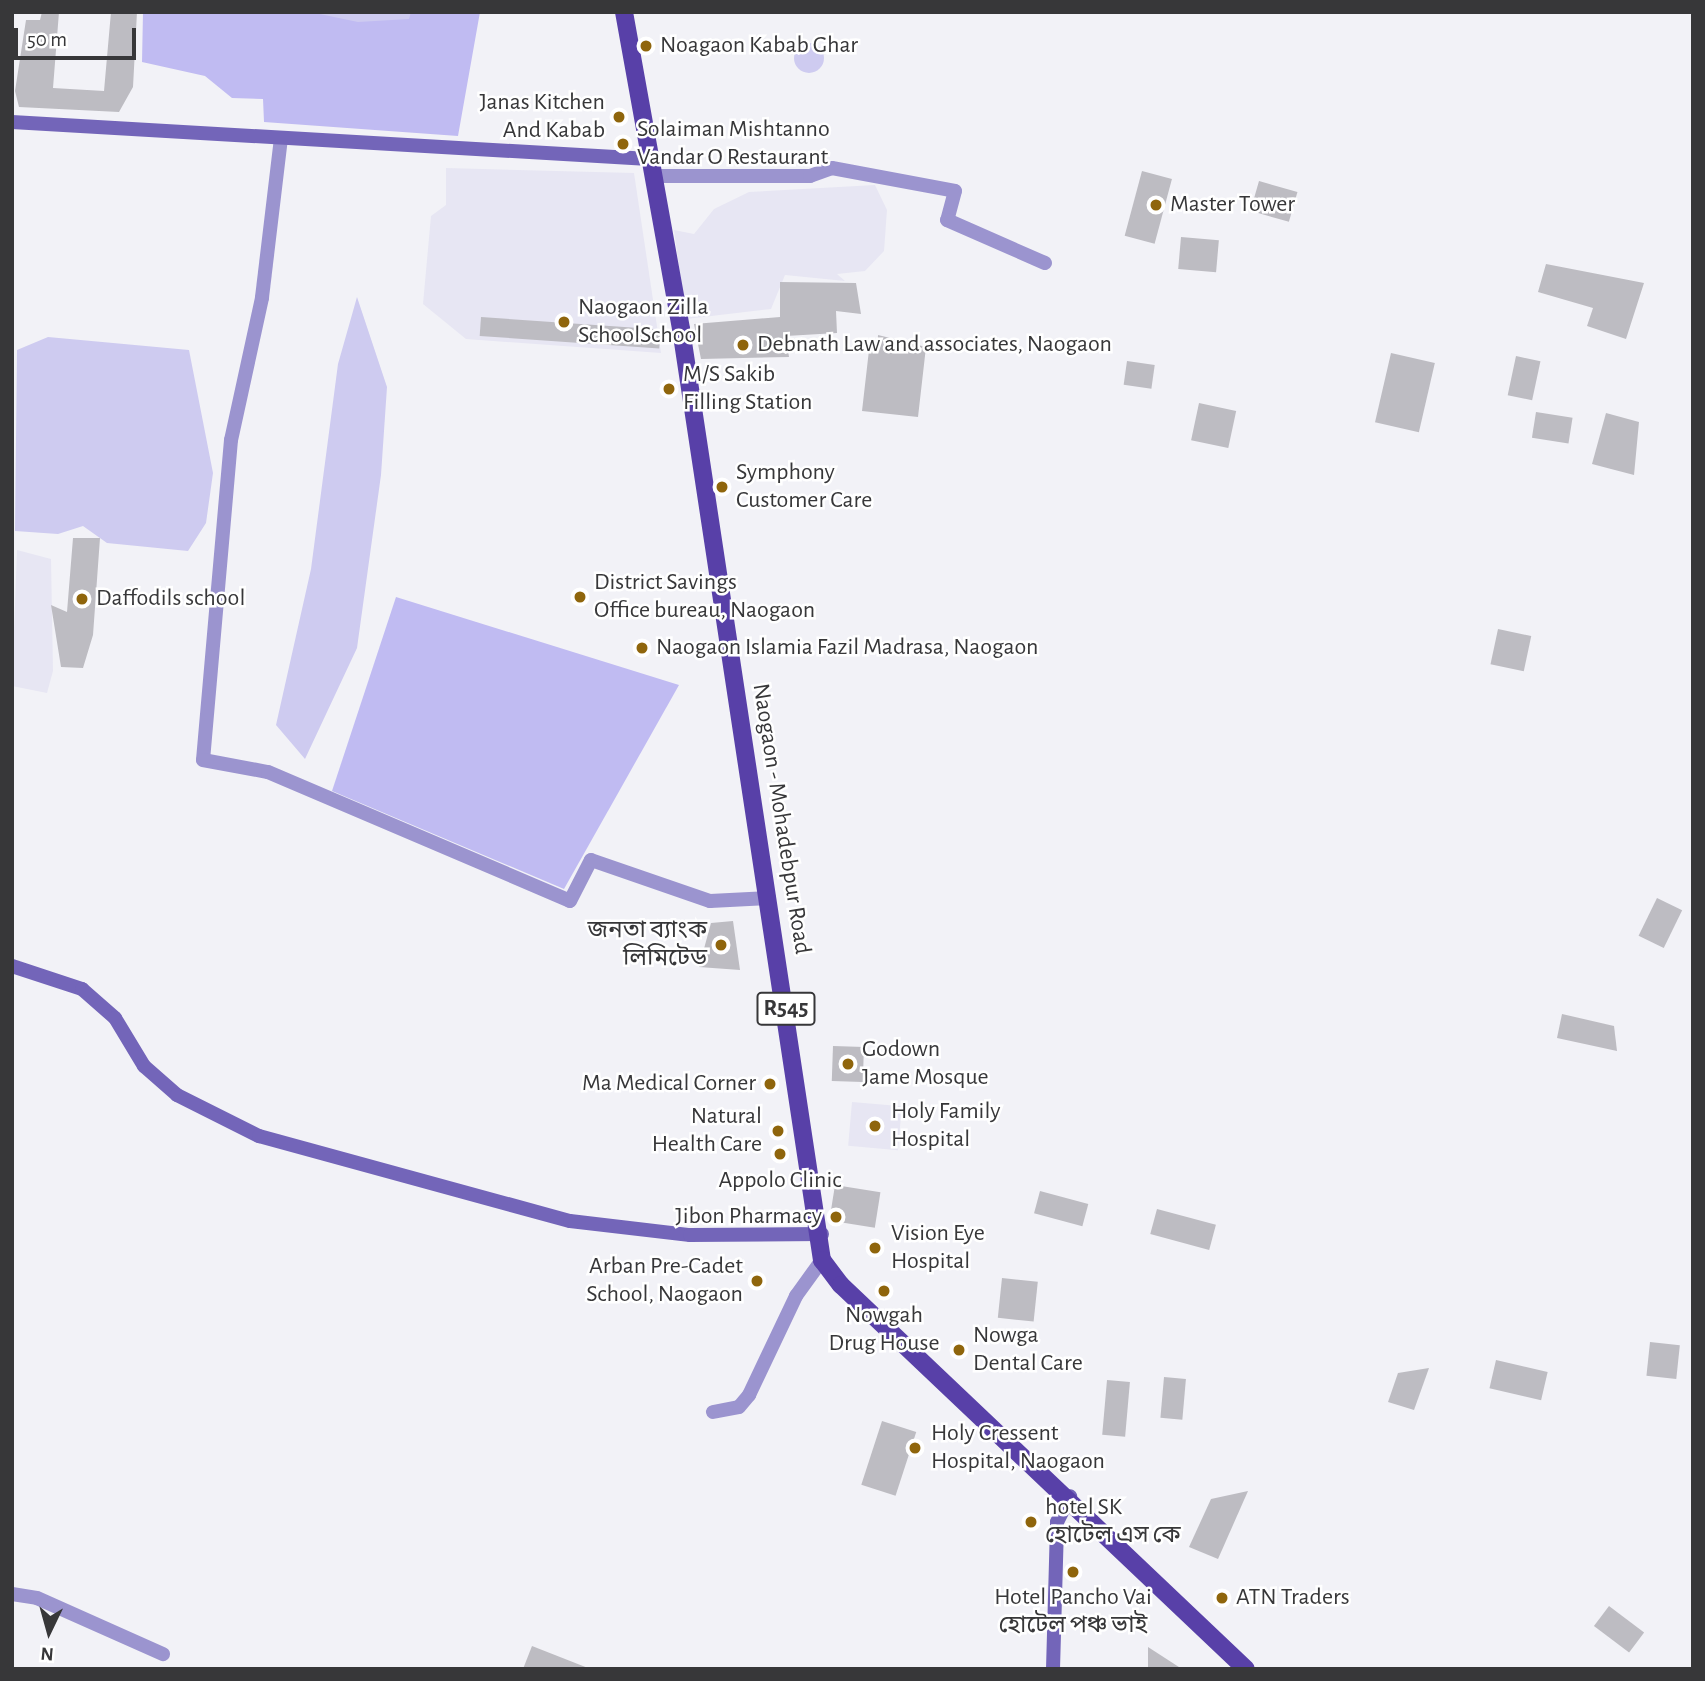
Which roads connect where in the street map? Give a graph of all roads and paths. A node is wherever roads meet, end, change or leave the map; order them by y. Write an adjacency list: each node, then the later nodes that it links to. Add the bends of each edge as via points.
1 (624, 12): 4 (main road, R545)
2 (12, 122): 3 (street)
3 (281, 138): 4 (street); 6 (street, via 262,298 231,440 203,760 268,772 570,901 591,860 710,901)
4 (651, 167): 5 (street, via 798,176 843,169 955,191 947,220); 6 (main road, Naogaon - Mohadebpur Road / R545)
5 (1045, 263)
6 (769, 898): 8 (main road, Naogaon - Mohadebpur Road / R545)
7 (12, 967): 8 (street, via 82,989 115,1018 144,1066 177,1095 259,1136 570,1221 690,1235)
8 (822, 1234): 9 (main road, Naogaon - Mohadebpur Road / R545)
9 (822, 1260): 10 (street, via 796,1296 749,1395 740,1407); 11 (main road, via 841,1285)
10 (713, 1412)
11 (1070, 1496): 14 (street, via 1057,1522); 15 (main road)
12 (12, 1594): 13 (street, via 37,1598)
13 (163, 1654)
14 (1053, 1669)
15 (1246, 1669)

